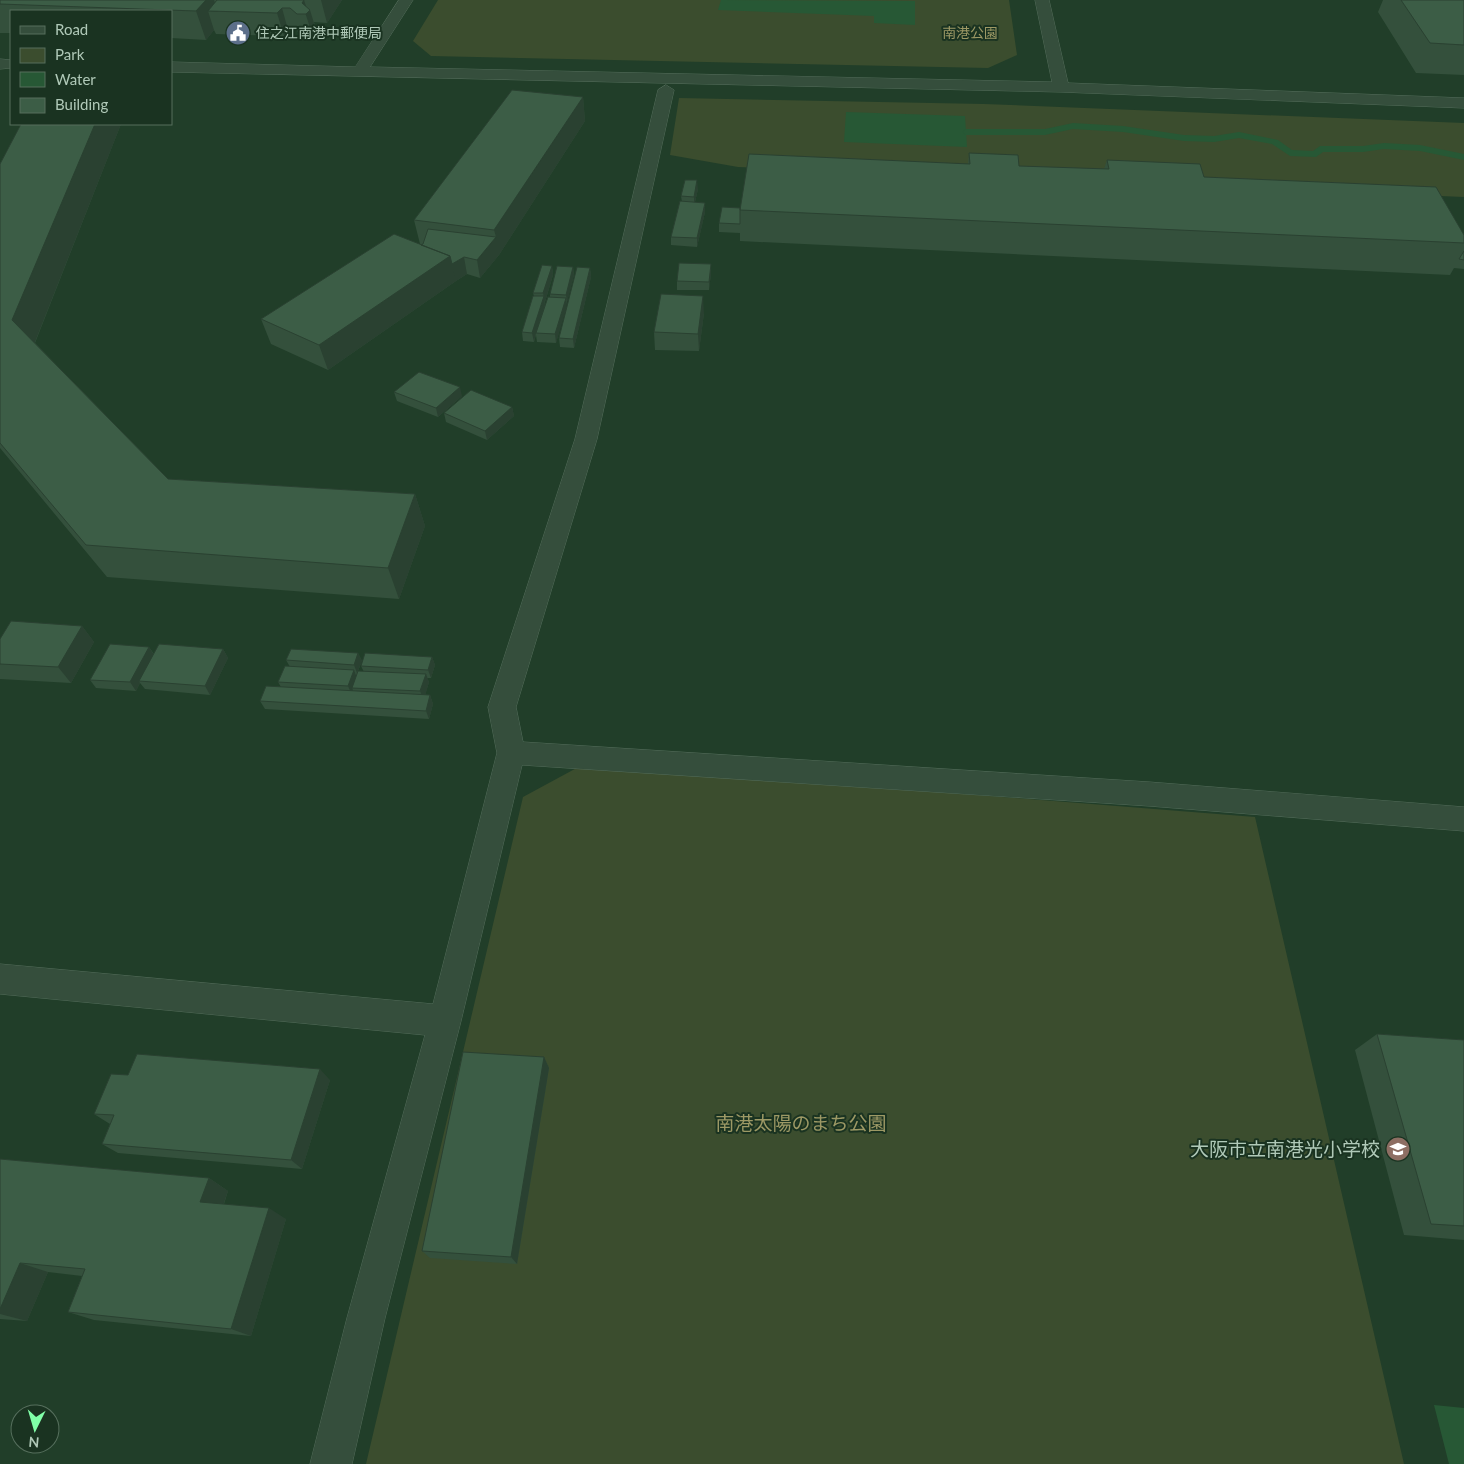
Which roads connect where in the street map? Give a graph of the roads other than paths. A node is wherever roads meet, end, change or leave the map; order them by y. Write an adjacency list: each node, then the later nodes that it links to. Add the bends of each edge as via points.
1 (406, 0): 4 (street)
2 (1042, 0): 5 (street)
3 (172, 68): 4 (street)
4 (360, 71): 5 (street)
5 (1061, 86): 7 (street)
6 (666, 90): 8 (street, via 586,439 502,706)
7 (1464, 103)
8 (510, 752): 9 (street, via 1139,793); 11 (street)
9 (1464, 819)
10 (0, 979): 11 (street)
11 (445, 1022): 12 (street, via 366,1318)
12 (331, 1464)

